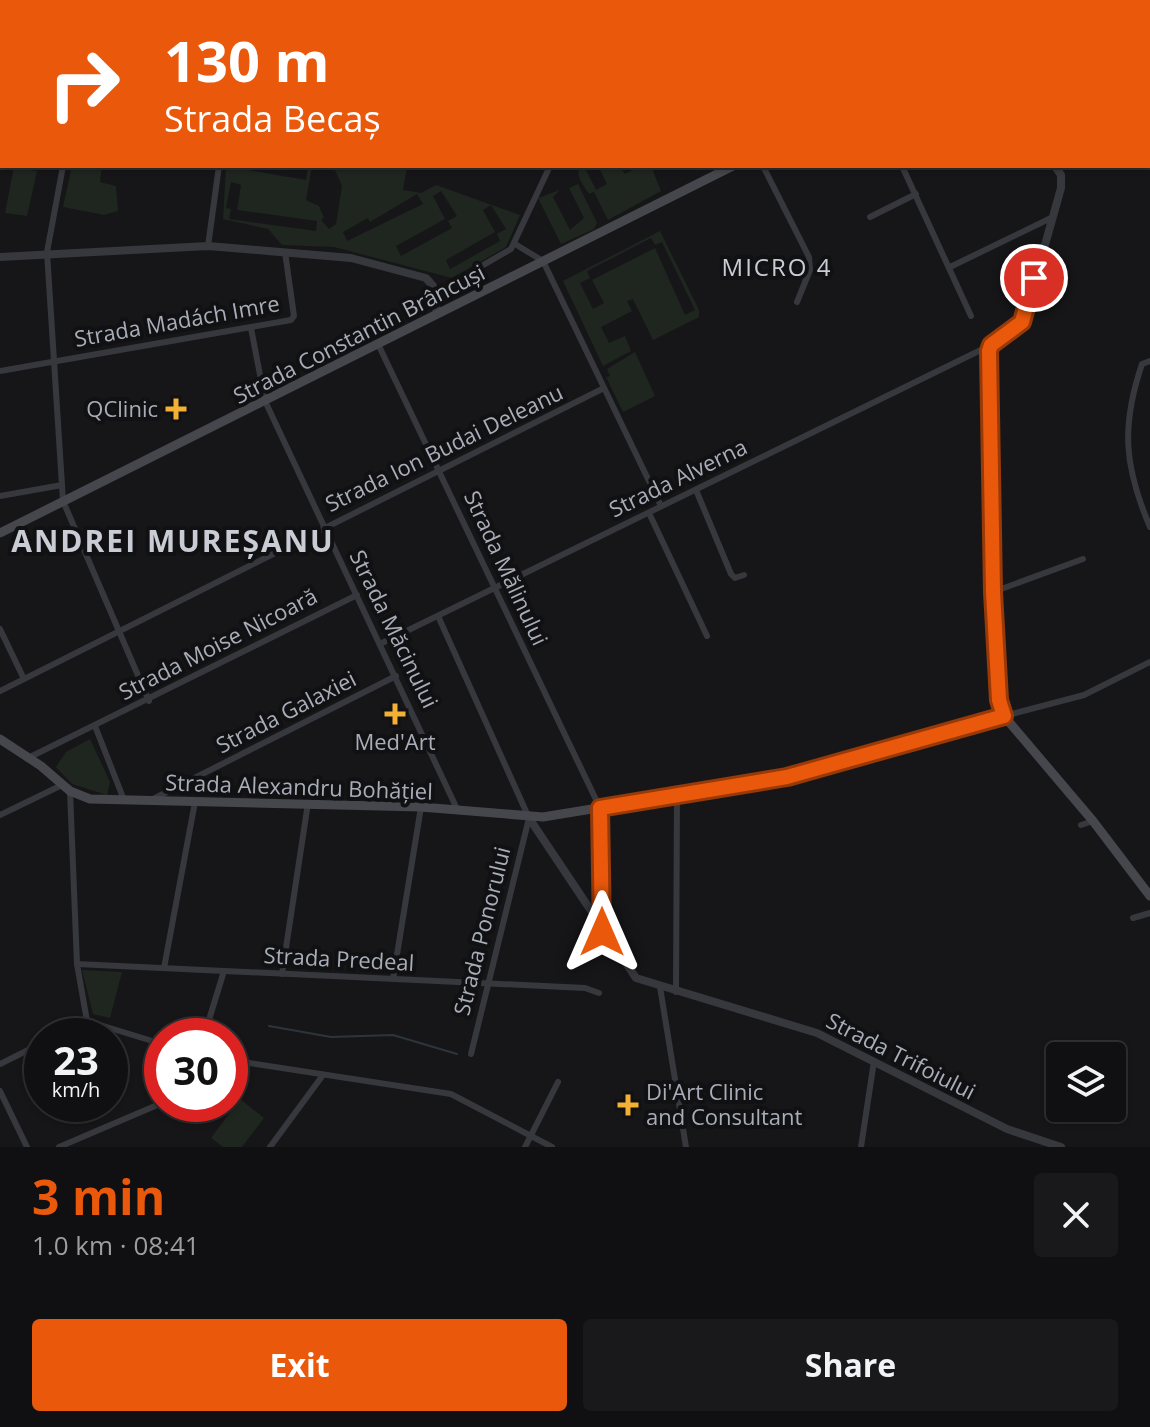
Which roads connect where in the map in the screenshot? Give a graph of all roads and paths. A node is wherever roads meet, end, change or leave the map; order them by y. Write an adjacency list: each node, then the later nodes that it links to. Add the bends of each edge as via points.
1 (63, 168): 13 (street)
2 (219, 168): 12 (street)
3 (549, 168): 11 (street)
4 (729, 168): 16 (main road, Strada Constantin Brâncuși)
5 (764, 168): 19 (street, via 809,257 810,270)
6 (903, 168): 8 (street)
7 (1056, 168): 10 (street, via 1061,184)
8 (916, 194): 9 (street); 17 (street)
9 (870, 217)
10 (1051, 218): 17 (street); 25 (street, via 1022,322)
11 (515, 244): 16 (street); 18 (street)
12 (208, 246): 13 (street); 14 (street)
13 (47, 252): 15 (street); 26 (street)
14 (285, 252): 18 (street, via 397,269 426,278); 23 (street, Strada Madách Imre, via 294,317)
15 (0, 257)
16 (543, 261): 20 (main road, Strada Constantin Brâncuși); 29 (street)
17 (950, 267): 21 (street)
18 (435, 293): 20 (street); 22 (street)
19 (797, 302)
20 (442, 312): 22 (main road, Strada Constantin Brâncuși)
21 (971, 316)
22 (428, 320): 24 (main road, Strada Constantin Brâncuși)
23 (251, 328): 26 (street, Strada Madách Imre); 30 (street, Strada Măcinului)
24 (378, 344): 30 (main road, Strada Constantin Brâncuși); 31 (street, Strada Mălinului)
25 (991, 345): 33 (street, Strada Alverna); 44 (street)
26 (55, 361): 28 (street, Strada Madách Imre); 32 (street)
27 (1150, 361): 39 (street, via 1142,364 1126,425 1135,491)
28 (0, 371)
29 (604, 388): 31 (street, Strada Ion Budai Deleanu); 36 (street)
30 (265, 401): 35 (main road, Strada Constantin Brâncuși); 38 (street, Strada Măcinului)
31 (440, 470): 38 (street, Strada Ion Budai Deleanu); 43 (street, Strada Mălinului)
32 (62, 485): 34 (street); 35 (street)
33 (696, 490): 36 (street, Strada Alverna); 42 (street, via 731,574)
34 (0, 496)
35 (63, 501): 40 (main road, Strada Constantin Brâncuși); 48 (street)
36 (661, 506): 37 (street, Strada Alverna)
37 (649, 513): 43 (street, Strada Alverna); 49 (street)
38 (325, 527): 45 (street, Strada Măcinului); 48 (street, Strada Ion Budai Deleanu)
39 (1150, 527)
40 (0, 533)
41 (1083, 559): 44 (street)
42 (744, 575)
43 (495, 587): 46 (street, Strada Alverna); 67 (street, Strada Mălinului)
44 (993, 592): 56 (street)
45 (357, 595): 50 (street, Strada Măcinului); 55 (street, Strada Moise Nicoară)
46 (438, 616): 50 (street, Strada Alverna); 70 (street)
47 (0, 629): 53 (street)
48 (120, 630): 53 (street, Strada Ion Budai Deleanu); 55 (street)
49 (707, 636)
50 (380, 644): 52 (street, Strada Măcinului)
51 (1150, 662): 56 (street, via 1084,695)
52 (396, 676): 63 (street, Strada Galaxiei); 68 (street, Strada Măcinului)
53 (24, 679): 54 (street, Strada Ion Budai Deleanu)
54 (0, 691)
55 (149, 701): 57 (street, Strada Moise Nicoară)
56 (1004, 716): 61 (main road, Strada Alexandru Bohățiel, via 787,777); 71 (main road)
57 (95, 726): 59 (street, Strada Moise Nicoară); 62 (street)
58 (0, 739): 59 (main road)
59 (28, 758): 60 (main road)
60 (66, 788): 62 (main road, Strada Alexandru Bohățiel, via 85,798); 69 (street); 79 (street)
61 (677, 795): 67 (main road, Strada Alexandru Bohățiel); 86 (street)
62 (124, 800): 63 (main road, Strada Alexandru Bohățiel)
63 (150, 801): 64 (main road, Strada Alexandru Bohățiel)
64 (195, 802): 65 (main road, Strada Alexandru Bohățiel); 80 (street)
65 (308, 803): 66 (main road, Strada Alexandru Bohățiel); 82 (street)
66 (421, 807): 68 (main road, Strada Alexandru Bohățiel); 83 (street)
67 (600, 808): 70 (main road, Strada Alexandru Bohățiel); 78 (street)
68 (458, 811): 70 (main road, Strada Alexandru Bohățiel)
69 (0, 815)
70 (529, 818): 78 (street, Strada Trifoiului); 84 (street, Strada Ponorului)
71 (1093, 821): 72 (street); 73 (main road)
72 (1081, 825)
73 (1114, 848): 74 (street); 75 (main road)
74 (1103, 853)
75 (1150, 896)
76 (1150, 913): 77 (street)
77 (1133, 918)
78 (602, 932): 85 (street, Strada Trifoiului, via 632,975)
79 (77, 964): 80 (street, Strada Predeal); 88 (street)
80 (164, 968): 81 (street, Strada Predeal)
81 (224, 971): 82 (street, Strada Predeal); 89 (street)
82 (282, 974): 83 (street, Strada Predeal)
83 (393, 979): 84 (street, Strada Predeal)
84 (485, 986): 87 (street, Strada Predeal, via 585,988); 91 (street, Strada Ponorului)
85 (660, 987): 86 (street, Strada Trifoiului); 105 (street)
86 (676, 992): 92 (street, Strada Trifoiului, via 811,1031)
87 (599, 993)
88 (86, 1018)
89 (210, 1018)
90 (24, 1052): 94 (street)
91 (471, 1054)
92 (874, 1061): 106 (street); 107 (street, Strada Trifoiului, via 1007,1129)
93 (248, 1063): 95 (street)
94 (0, 1064)
95 (323, 1075): 99 (street, via 451,1094); 102 (street)
96 (558, 1082): 99 (street)
97 (0, 1091): 100 (street)
98 (144, 1111): 101 (street)
99 (531, 1135): 103 (street); 104 (street)
100 (27, 1147)
101 (59, 1147)
102 (270, 1147)
103 (525, 1147)
104 (552, 1147)
105 (686, 1147)
106 (861, 1147)
107 (1058, 1147)

